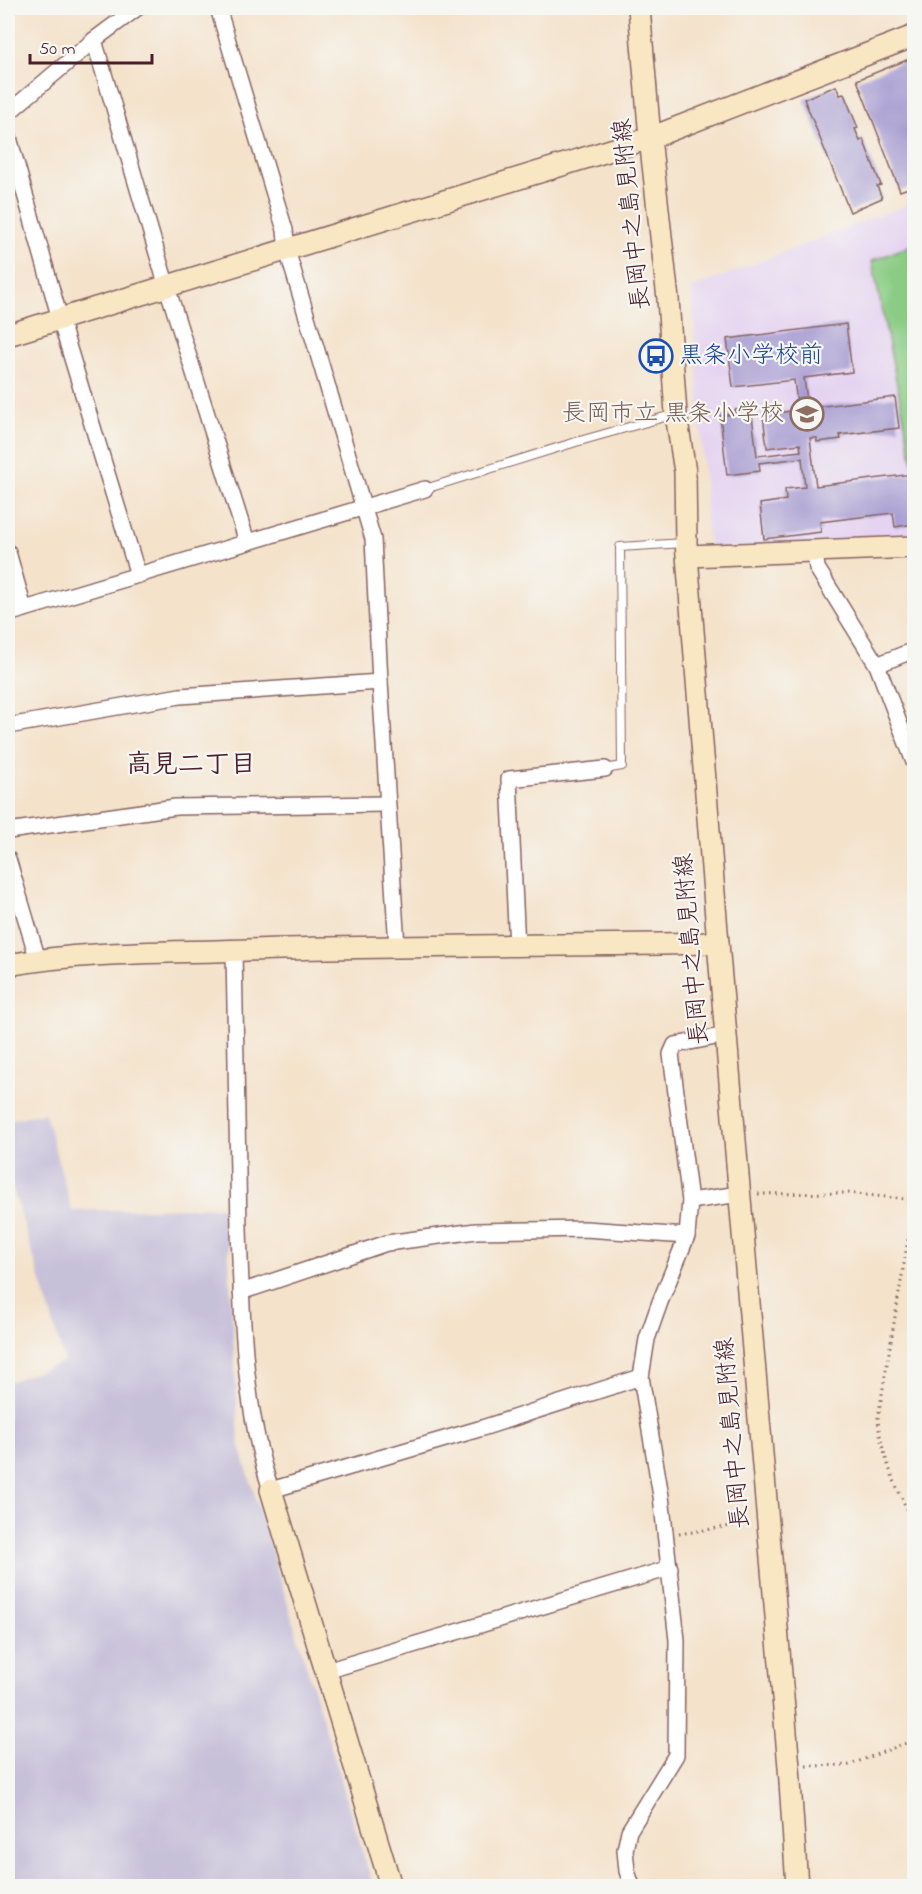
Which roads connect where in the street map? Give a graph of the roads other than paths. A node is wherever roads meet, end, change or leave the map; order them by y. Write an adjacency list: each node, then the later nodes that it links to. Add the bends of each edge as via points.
1 (137, 8): 5 (street)
2 (218, 8): 9 (street, via 285,230)
3 (639, 8): 8 (street, 長岡中之島見附線)
4 (915, 36): 8 (street)
5 (94, 40): 6 (street); 10 (street)
6 (8, 113)
7 (8, 134): 11 (street)
8 (650, 138): 9 (street); 13 (street, 長岡中之島見附線)
9 (287, 250): 10 (street); 15 (street)
10 (167, 286): 11 (street); 16 (street)
11 (60, 319): 12 (street); 21 (street)
12 (8, 336)
13 (676, 414): 14 (lane); 18 (street, 長岡中之島見附線, via 685,472)
14 (425, 489): 15 (street)
15 (363, 508): 16 (street); 26 (street, via 373,539)
16 (247, 542): 21 (street)
17 (915, 547): 20 (street)
18 (687, 550): 20 (street); 29 (lane, via 620,547 622,766); 33 (street, 長岡中之島見附線)
19 (8, 552): 22 (street)
20 (815, 552): 25 (street, via 817,568)
21 (138, 575): 22 (street)
22 (24, 609): 23 (street)
23 (8, 614)
24 (915, 650): 25 (street)
25 (877, 665): 28 (street)
26 (380, 682): 27 (street, via 180,696); 30 (street)
27 (8, 726)
28 (915, 762)
29 (605, 769): 35 (street, via 509,779)
30 (387, 804): 31 (street, via 176,807); 34 (street)
31 (8, 831)
32 (8, 859): 37 (street)
33 (718, 943): 35 (street); 39 (street, 長岡中之島見附線)
34 (397, 946): 35 (street); 36 (street)
35 (517, 946)
36 (234, 951): 37 (street); 43 (street)
37 (38, 960): 38 (street)
38 (8, 965)
39 (726, 1035): 40 (street, 長岡中之島見附線); 41 (street, via 675,1045 671,1054)
40 (740, 1194): 41 (street); 50 (street, 長岡中之島見附線)
41 (690, 1201): 42 (street)
42 (687, 1236): 43 (street, via 585,1229 476,1231 436,1236 387,1243); 44 (street, via 647,1339)
43 (241, 1292): 45 (street, via 252,1416)
44 (641, 1377): 45 (street, via 479,1430); 46 (street)
45 (271, 1490): 47 (street)
46 (670, 1568): 47 (street); 49 (street, via 677,1640 676,1755 629,1831 625,1850)
47 (326, 1671): 48 (street)
48 (391, 1887)
49 (632, 1887)
50 (797, 1887)

